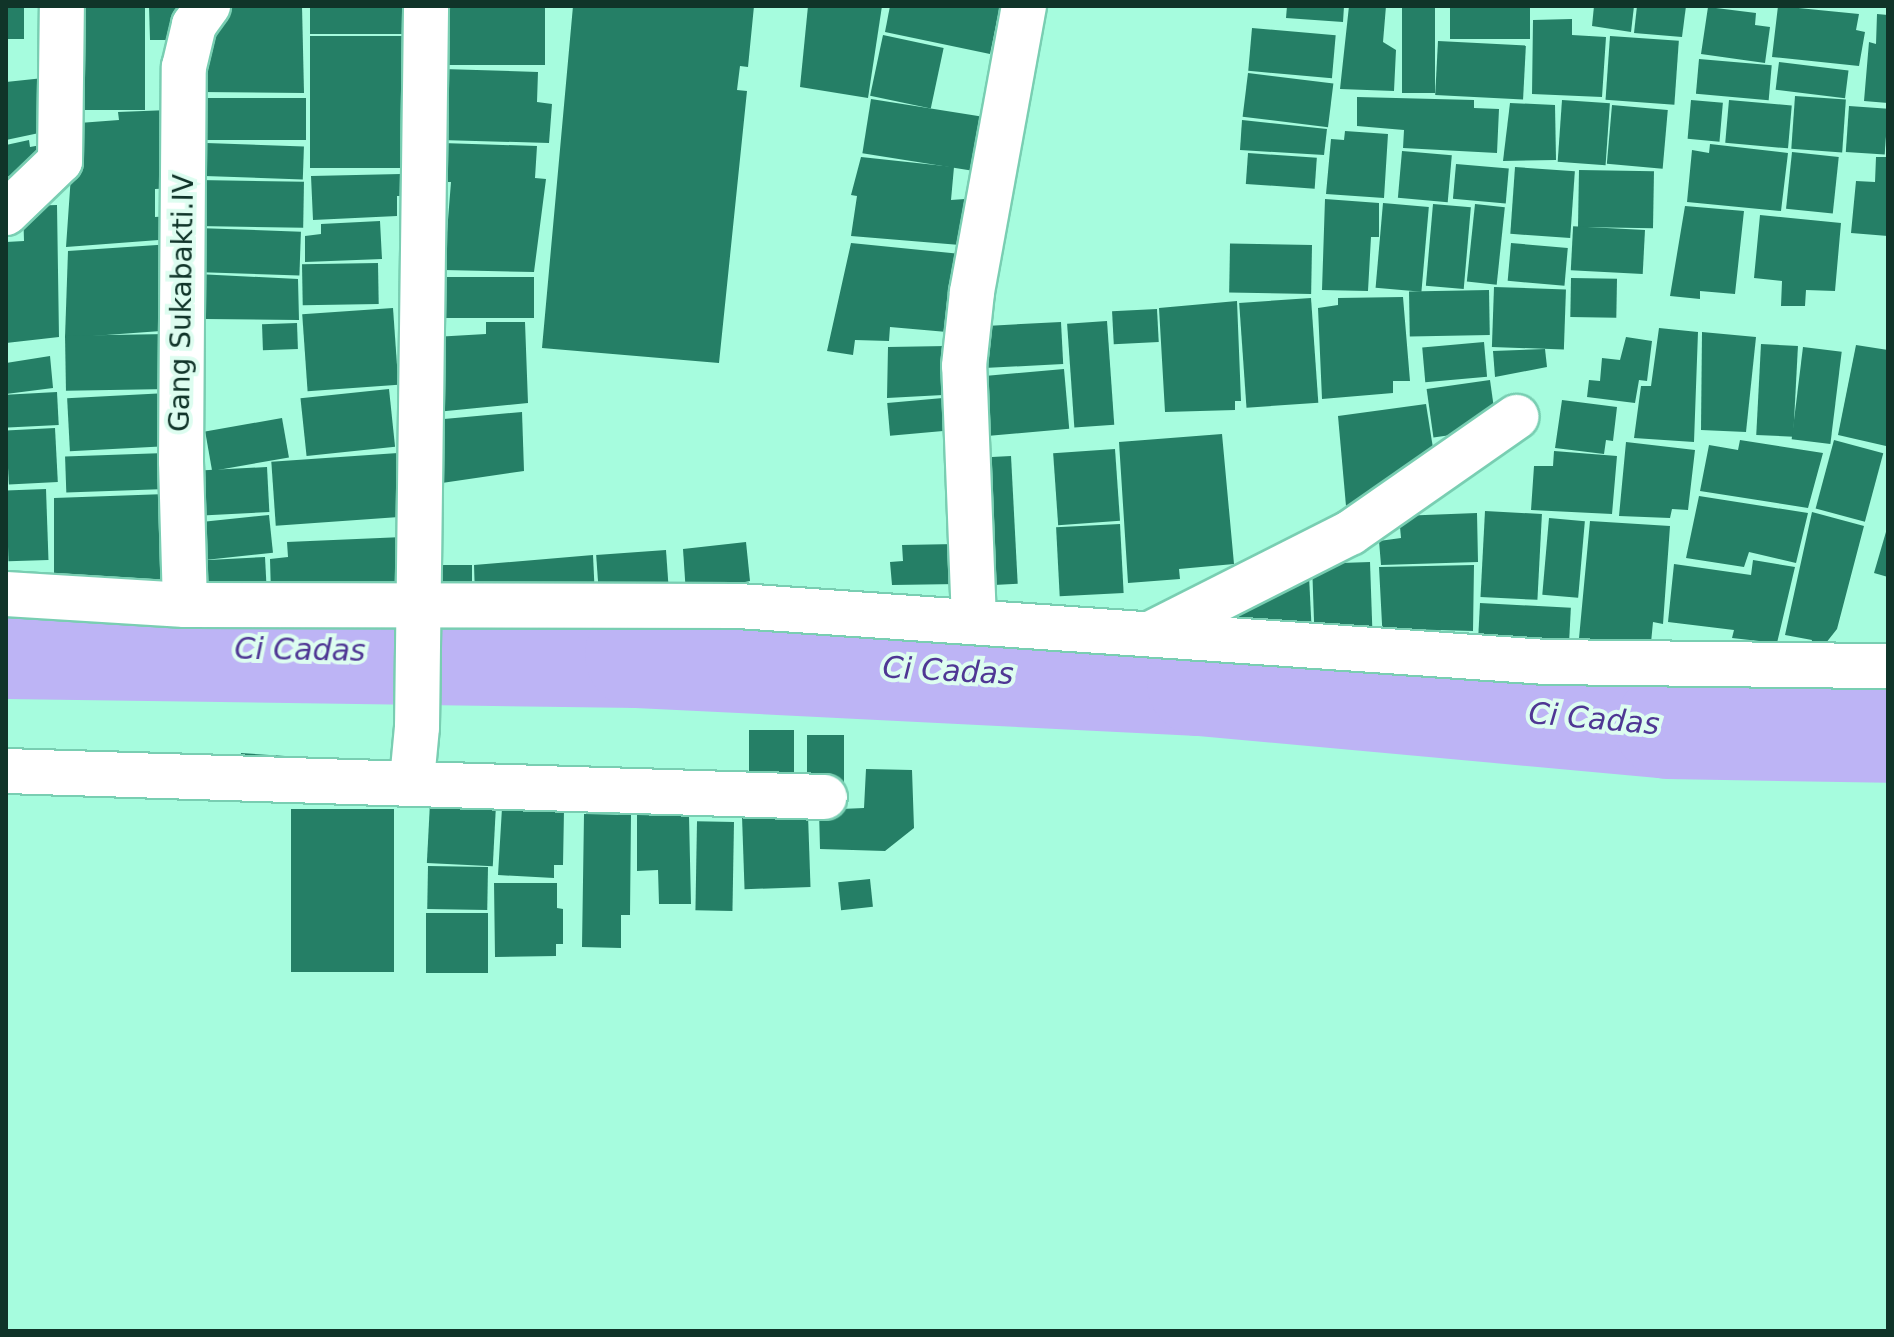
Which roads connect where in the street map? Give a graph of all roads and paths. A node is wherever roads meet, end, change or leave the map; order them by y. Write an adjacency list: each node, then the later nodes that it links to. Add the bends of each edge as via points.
1 (62, 6): 5 (street, via 60,161)
2 (208, 6): 8 (street, Gang Sukabakti.IV, via 194,25 184,67)
3 (426, 6): 10 (street)
4 (1024, 6): 9 (street, via 972,292 964,366)
5 (6, 213)
6 (1516, 417): 11 (street, via 1350,533)
7 (6, 594): 8 (street)
8 (185, 605): 10 (street)
9 (974, 621): 10 (street, via 739,606); 11 (street)
10 (418, 629): 14 (street)
11 (1152, 633): 12 (street, via 1546,662)
12 (1888, 666)
13 (6, 771): 14 (street)
14 (412, 780): 15 (street)
15 (825, 797)

